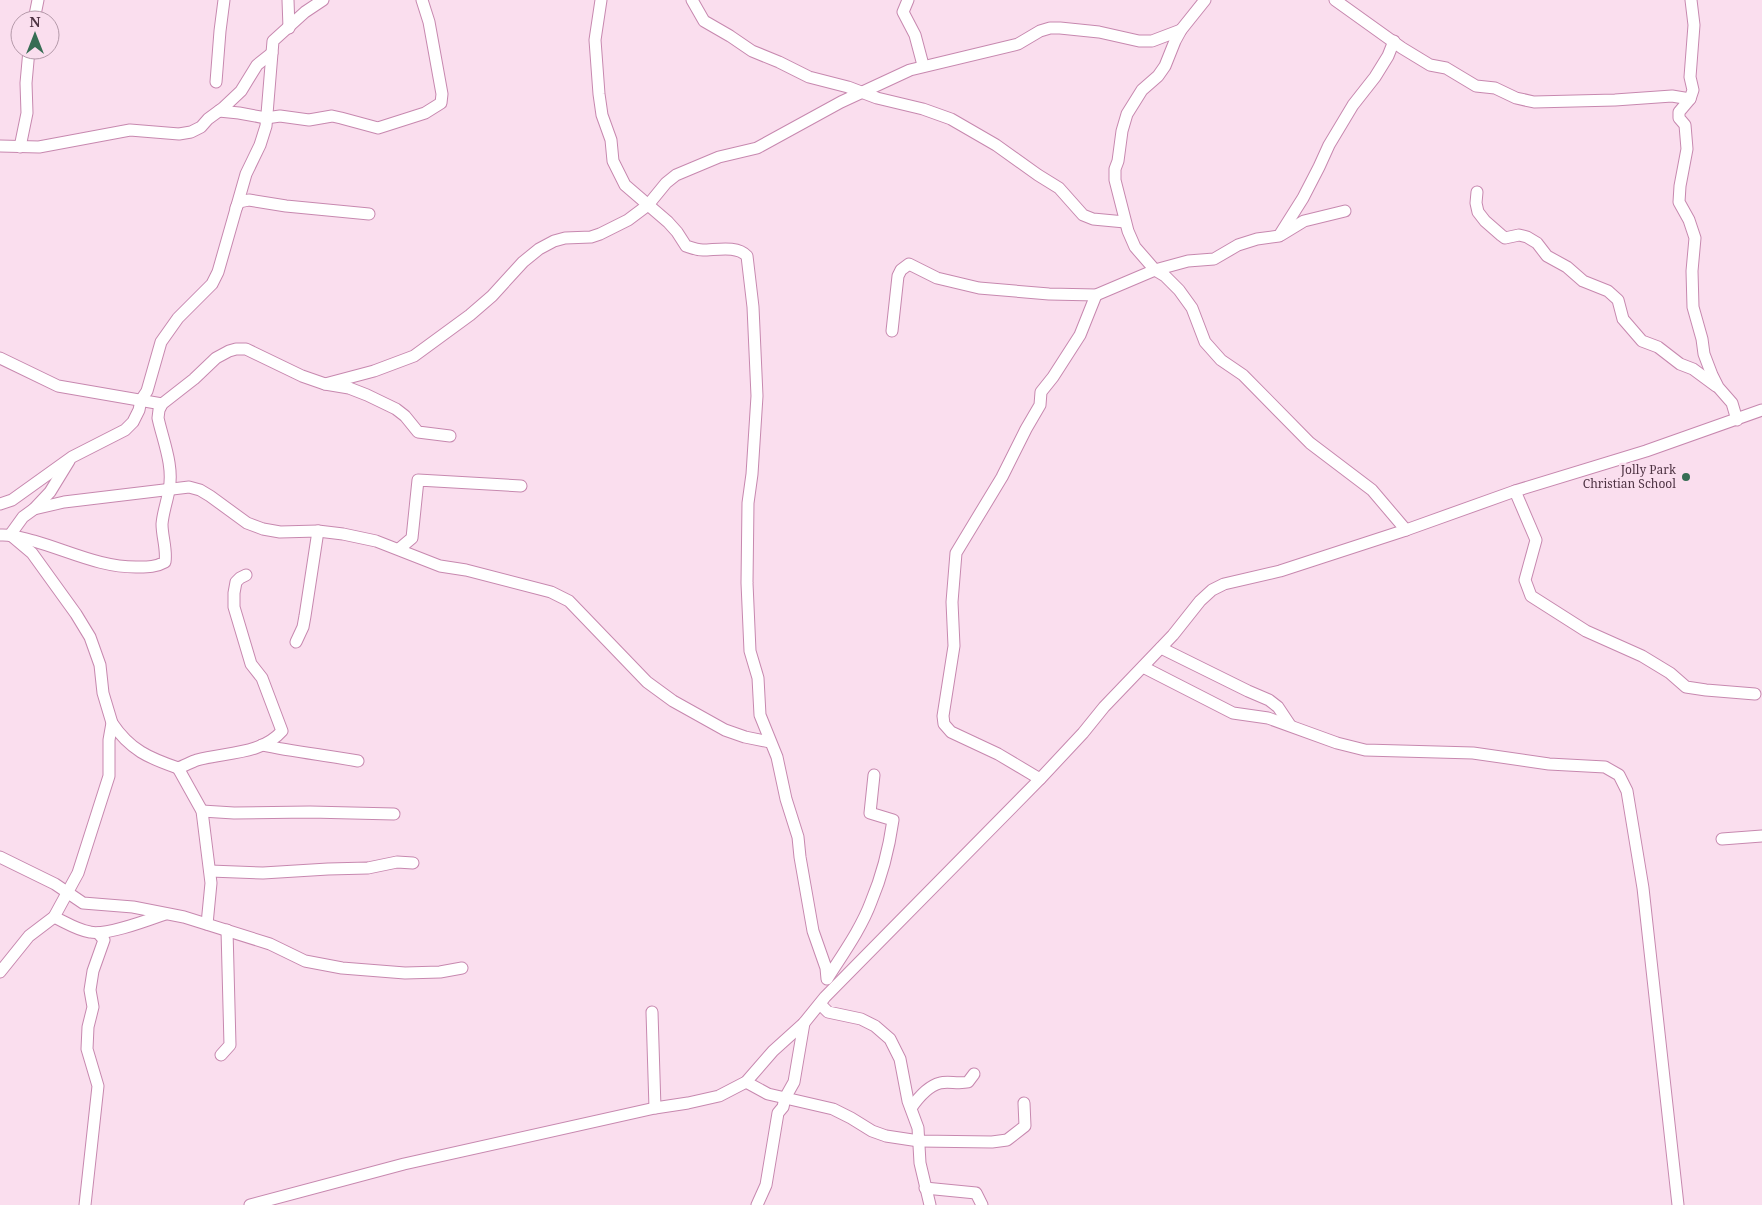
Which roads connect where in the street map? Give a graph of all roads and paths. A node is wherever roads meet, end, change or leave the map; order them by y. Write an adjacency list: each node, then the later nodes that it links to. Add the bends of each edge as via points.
1 (224, 0): 17 (street)
2 (288, 0): 11 (street)
3 (323, 0): 11 (street)
4 (422, 0): 21 (street, via 438,67 441,103 425,113 378,128 332,116 309,120 280,116)
5 (601, 0): 25 (street, via 596,40 602,115 609,132 616,170 625,186)
6 (692, 0): 18 (street, via 704,21 752,51 809,77)
7 (908, 0): 16 (street, via 903,12 915,35)
8 (1205, 0): 12 (street)
9 (1335, 0): 13 (street)
10 (1691, 0): 19 (street, via 1694,25 1690,77 1693,90)
11 (289, 28): 14 (street, via 273,41)
12 (1182, 30): 16 (street, via 1152,42 1099,32 1050,28 1018,44); 29 (street, via 1165,66 1142,90 1127,114 1115,169)
13 (1394, 41): 19 (street, via 1430,65 1446,68 1476,86 1495,88 1534,102 1672,96); 30 (street, via 1375,77 1353,105 1329,145 1303,198)
14 (272, 52): 20 (street, via 257,65 241,91); 21 (street)
15 (28, 60): 23 (street, via 26,113)
16 (923, 65): 18 (street)
17 (216, 82)
18 (861, 93): 25 (street, via 757,148 719,157 676,174); 29 (street, via 951,119 1059,188 1083,215)
19 (1690, 99): 36 (street, via 1679,118 1685,125 1686,149 1679,202 1695,238 1693,307 1704,354)
20 (219, 111): 21 (street); 23 (street, via 201,127 180,134 130,130 67,143)
21 (266, 118): 27 (street, via 260,145)
22 (0, 146): 23 (street)
23 (20, 147)
24 (1477, 192): 36 (street, via 1478,212 1501,235 1506,238 1527,237 1583,281 1608,292 1618,300 1623,319 1642,341 1658,346)
25 (648, 205): 35 (street, via 600,234 554,240 539,249 470,315 414,356 374,372); 61 (street, via 668,222 686,246 700,250 735,250 747,256 757,396 748,503 748,635 758,678 760,715)
26 (1345, 210): 30 (street, via 1304,221)
27 (234, 211): 28 (street, via 239,202 249,200); 37 (street, via 218,272 205,292 168,330 161,342 147,391)
28 (369, 214)
29 (1125, 222): 31 (street, via 1134,246)
30 (1279, 236): 31 (street, via 1238,245 1214,259 1188,261)
31 (1155, 270): 32 (street); 50 (street, via 1179,290 1192,308 1205,342 1221,360 1243,375 1310,443 1372,490)
32 (1096, 295): 33 (street, via 979,288 937,278 909,264 898,276); 66 (street, via 1080,335 1041,392 1040,405 998,485 956,554 954,570 954,646 944,724 951,732)
33 (892, 331)
34 (0, 358): 37 (street, via 58,386)
35 (325, 384): 38 (street, via 246,349 236,349 216,358); 41 (street, via 349,388 396,410 418,432)
36 (1718, 387): 40 (street, via 1732,403)
37 (140, 400): 38 (street); 42 (street, via 133,422 125,430)
38 (162, 404): 44 (street, via 158,418 170,467)
39 (1762, 410): 40 (street)
40 (1737, 420): 45 (street)
41 (450, 436)
42 (72, 457): 46 (street); 48 (street, via 50,492)
43 (521, 486): 53 (street, via 418,480 412,538)
44 (170, 489): 48 (street, via 64,502); 51 (street, via 189,487 200,490 246,523 263,528 280,532); 52 (street, via 162,518 166,559 156,567 121,568)
45 (1516, 491): 50 (street); 58 (street, via 1536,540 1525,580 1531,596 1586,631 1642,656 1686,687)
46 (12, 500): 47 (street); 49 (street)
47 (0, 504)
48 (34, 509): 49 (street)
49 (23, 517): 52 (street)
50 (1406, 530): 56 (street, via 1280,571 1224,584 1200,601)
51 (318, 531): 53 (street, via 376,541); 55 (street, via 303,627)
52 (5, 535): 59 (street, via 32,553 90,637 100,665 103,693)
53 (398, 549): 61 (street, via 440,566 551,592 569,601 647,682 673,701 725,730)
54 (246, 575): 62 (street, via 236,582 234,607 251,664 262,678 282,731 277,738)
55 (296, 642)
56 (1161, 648): 57 (street); 60 (street, via 1269,700)
57 (1143, 667): 60 (street, via 1233,713); 66 (street)
58 (1755, 694)
59 (112, 722): 64 (street, via 123,738 141,753); 74 (street, via 108,776 78,873)
60 (1290, 725): 102 (street, via 1365,750 1473,754 1549,764 1605,766 1619,775 1627,791 1643,888)
61 (770, 742): 82 (street, via 798,837 813,931)
62 (262, 745): 63 (street); 64 (street, via 228,756 197,760)
63 (358, 761)
64 (178, 768): 67 (street)
65 (874, 775): 82 (street, via 870,813 893,820 890,839 871,903)
66 (1040, 779): 83 (street)
67 (202, 811): 68 (street); 73 (street)
68 (394, 814)
69 (1762, 836): 70 (street)
70 (1722, 839)
71 (0, 857): 74 (street)
72 (414, 863): 73 (street, via 263,873)
73 (210, 871): 77 (street)
74 (68, 893): 75 (street, via 83,903 133,907); 76 (street)
75 (166, 914): 77 (street); 79 (street)
76 (54, 917): 79 (street, via 82,930); 81 (street, via 29,936)
77 (208, 924): 78 (street)
78 (227, 930): 80 (street, via 317,964 405,973); 86 (street, via 230,1045)
79 (98, 933): 97 (street, via 104,940 90,990 93,1008 87,1049 98,1086)
80 (462, 968)
81 (0, 972)
82 (827, 979): 83 (street)
83 (822, 1001): 85 (street); 93 (street, via 828,1012 861,1019 890,1039 900,1059)
84 (652, 1012): 92 (street)
85 (804, 1023): 88 (street); 90 (street, via 794,1082)
86 (221, 1054)
87 (974, 1074): 93 (street, via 968,1082 941,1082 921,1094)
88 (746, 1082): 89 (street); 92 (street, via 720,1096)
89 (768, 1094): 90 (street); 94 (street)
90 (785, 1098): 94 (street); 95 (street, via 833,1109 886,1136)
91 (1024, 1102): 95 (street, via 1025,1126 1007,1140 981,1143)
92 (655, 1108): 98 (street, via 404,1164)
93 (911, 1108): 95 (street)
94 (778, 1113): 99 (street, via 766,1185)
95 (919, 1141): 96 (street)
96 (925, 1188): 100 (street); 101 (street, via 976,1193)
97 (85, 1205)
98 (250, 1205)
99 (757, 1205)
100 (930, 1205)
101 (982, 1205)
102 (1678, 1205)

